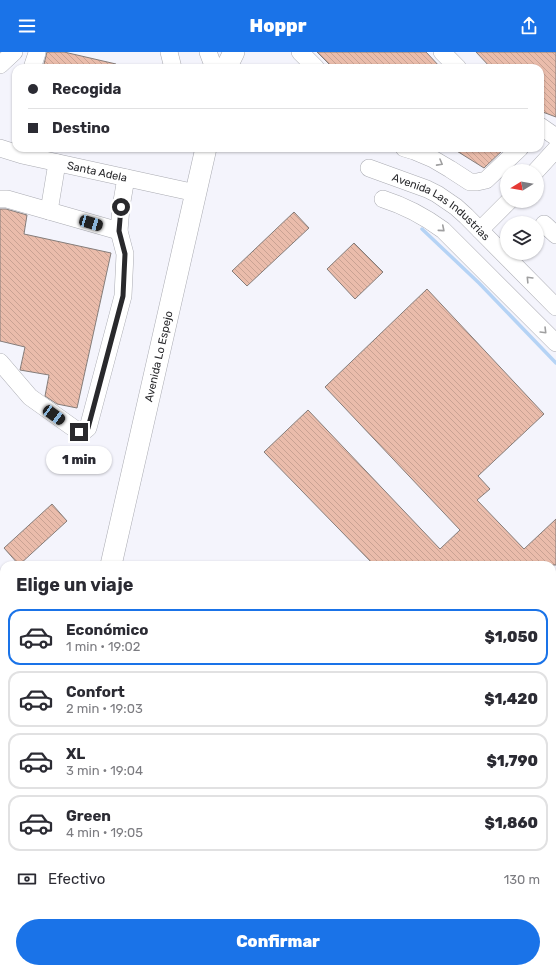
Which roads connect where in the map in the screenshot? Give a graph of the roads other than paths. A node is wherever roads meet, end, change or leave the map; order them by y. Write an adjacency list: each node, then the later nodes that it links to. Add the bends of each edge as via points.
1 (14, 52): 14 (street)
2 (169, 52): 8 (street)
3 (208, 52): 9 (street)
4 (228, 52): 10 (main road)
5 (234, 52): 11 (main road)
6 (300, 52): 12 (street)
7 (442, 52): 13 (street)
8 (171, 64)
9 (212, 64)
10 (226, 64)
11 (227, 64)
12 (312, 64)
13 (454, 64)
14 (0, 66)
15 (544, 129): 16 (street)
16 (556, 137)
17 (0, 148): 19 (street, Santa Adela)
18 (556, 149): 25 (street)
19 (12, 152)
20 (13, 152): 24 (street, Santa Adela)
21 (205, 152): 29 (main road, Avenida Lo Espejo)
22 (416, 152): 23 (street, one-way to 23, via 433,159 470,182 486,180)
23 (516, 152)
24 (57, 163): 27 (street, Santa Adela); 34 (street)
25 (542, 164)
26 (369, 168): 28 (street, Avenida Las Industrias)
27 (126, 178): 29 (street, Santa Adela); 36 (street)
28 (417, 186): 33 (street, via 409,195); 35 (street, Avenida Las Industrias, via 446,199)
29 (196, 193): 42 (main road, Avenida Lo Espejo)
30 (0, 199): 34 (street)
31 (383, 199): 33 (street, Avenida Las Industrias)
32 (502, 208): 35 (street)
33 (409, 209): 39 (street, Avenida Las Industrias, one-way to 39, via 421,214 443,230)
34 (49, 211): 36 (street)
35 (480, 230): 37 (street, Avenida Las Industrias, one-way to 35)
36 (119, 231): 41 (street, via 125,254 123,296 88,428 79,432 30,397)
37 (543, 294): 38 (street, Avenida Las Industrias); 39 (street, via 534,296)
38 (556, 307)
39 (525, 312): 40 (street, Avenida Las Industrias, one-way to 40)
40 (556, 343)
41 (0, 362)
42 (112, 561)

